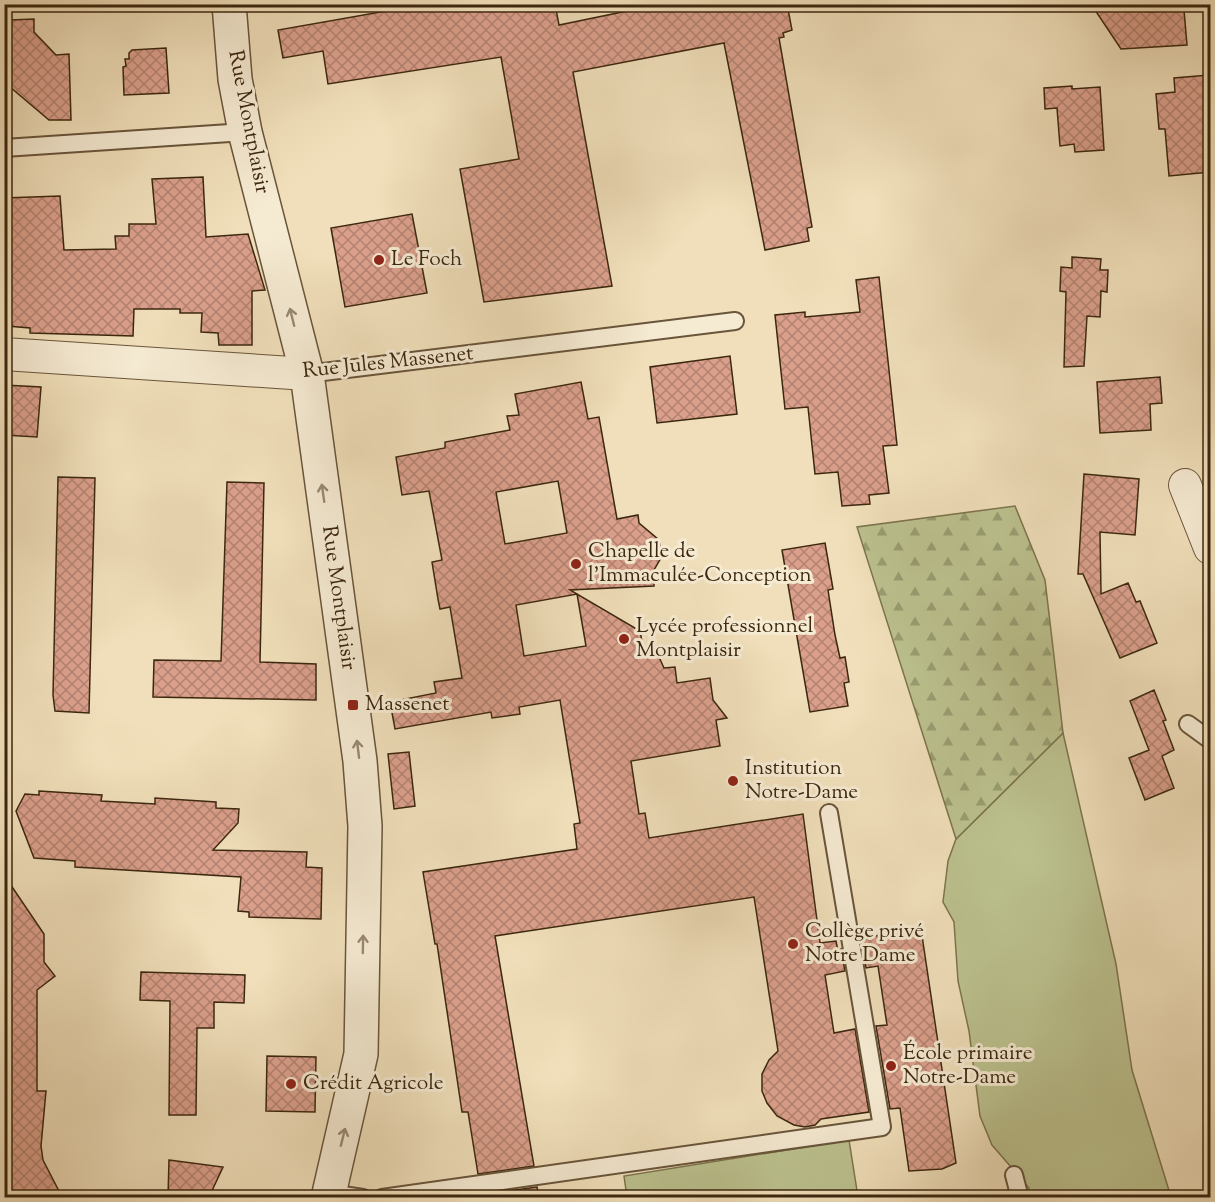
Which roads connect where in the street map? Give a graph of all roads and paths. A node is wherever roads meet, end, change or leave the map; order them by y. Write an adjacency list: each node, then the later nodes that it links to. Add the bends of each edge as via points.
1 (229, 4): 2 (street, Rue Montplaisir, via 235,79)
2 (245, 132): 3 (lane); 6 (street, Rue Montplaisir, one-way to 2)
3 (4, 148)
4 (735, 321): 6 (lane, Rue Jules Massenet)
5 (4, 354): 6 (street, Rue Jules Massenet)
6 (307, 374): 13 (street, Rue Montplaisir, one-way to 6, via 362,1054 365,826 353,705)
7 (1185, 485): 8 (street)
8 (1210, 548)
9 (1188, 724): 10 (lane)
10 (1210, 740)
11 (828, 813): 15 (lane, via 882,1127)
12 (1014, 1175): 16 (lane)
13 (328, 1195): 14 (lane)
14 (363, 1197)
15 (382, 1197)
16 (1020, 1197)

